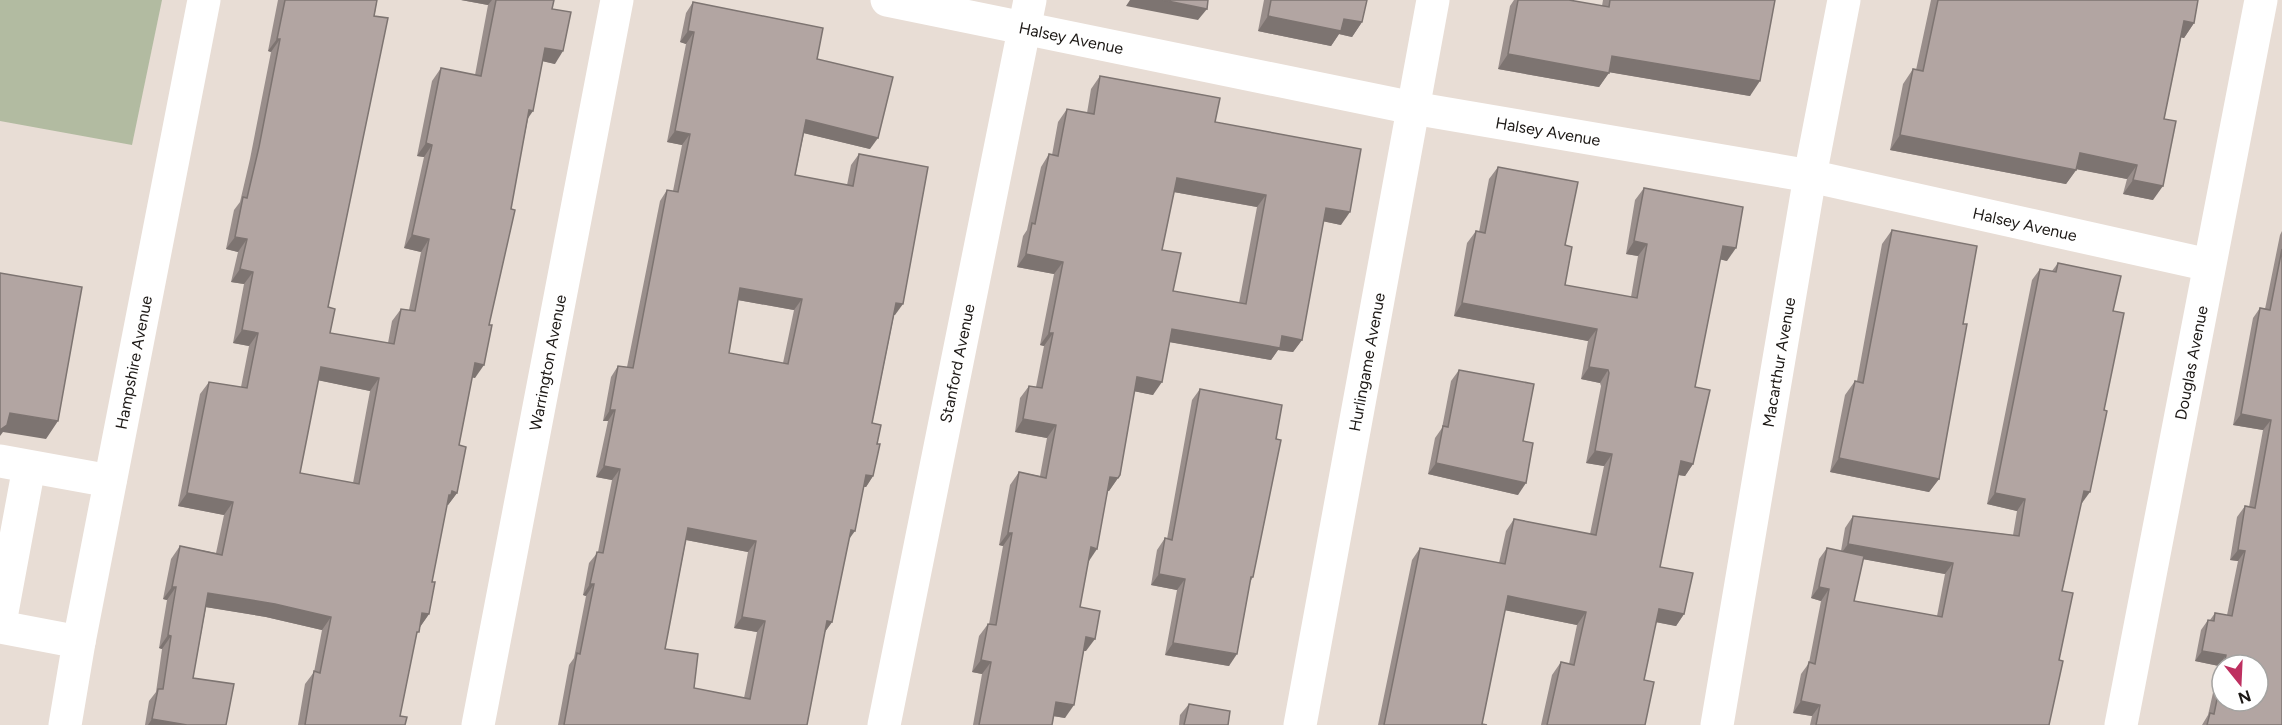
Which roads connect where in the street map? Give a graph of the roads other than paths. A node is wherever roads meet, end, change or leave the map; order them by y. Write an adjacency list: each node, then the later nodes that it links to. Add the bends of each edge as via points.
1 (204, 0): 12 (street, Hampshire Avenue)
2 (616, 0): 16 (street, Warrington Avenue)
3 (887, 0): 7 (street, Halsey Avenue)
4 (1433, 0): 8 (street, Hurlingame Avenue)
5 (1844, 0): 9 (street, Macarthur Avenue)
6 (2261, 0): 10 (street, Douglas Avenue)
7 (1027, 14): 8 (street, Halsey Avenue); 17 (street, Stanford Avenue)
8 (1413, 108): 9 (street, Halsey Avenue); 18 (street, Hurlingame Avenue)
9 (1810, 176): 10 (street, Halsey Avenue); 19 (street, Macarthur Avenue)
10 (2209, 265): 20 (street, Douglas Avenue)
11 (14, 464): 12 (street); 13 (street)
12 (110, 481): 14 (street, Hampshire Avenue)
13 (0, 625): 14 (street)
14 (79, 642): 15 (street, Hampshire Avenue)
15 (65, 725)
16 (478, 725)
17 (884, 725)
18 (1300, 725)
19 (1717, 725)
20 (2121, 725)

